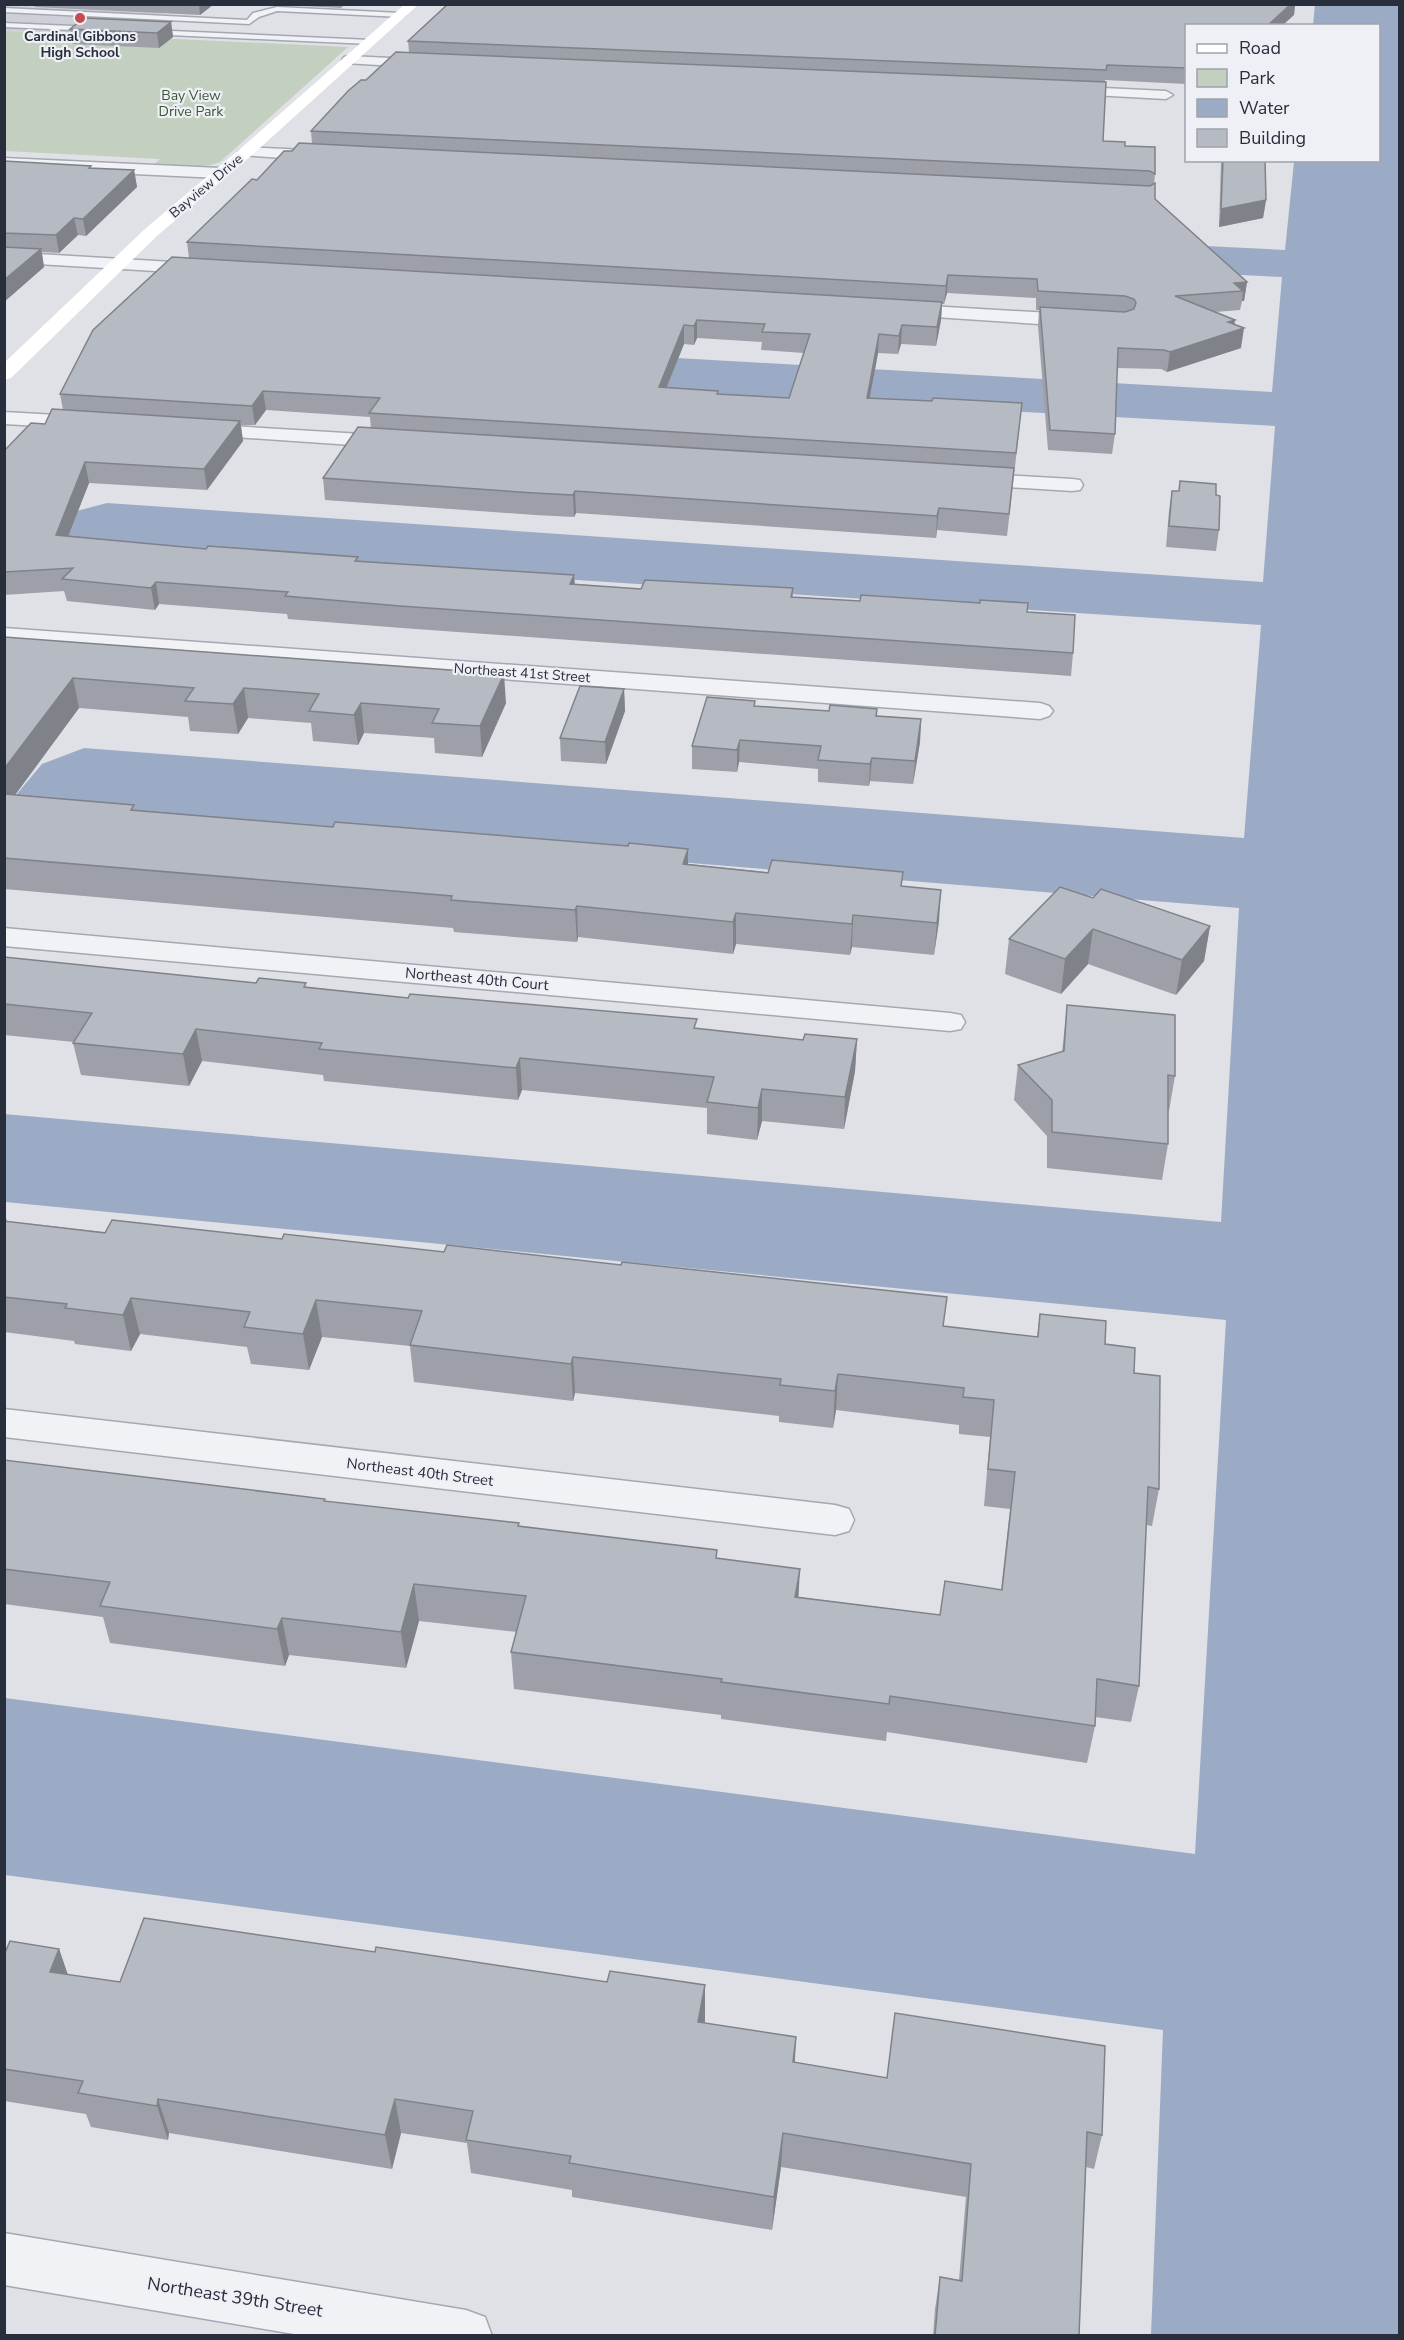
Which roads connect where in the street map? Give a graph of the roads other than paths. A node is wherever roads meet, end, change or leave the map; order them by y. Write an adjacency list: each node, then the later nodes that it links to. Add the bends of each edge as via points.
1 (4, 10): 5 (lane)
2 (407, 10): 3 (lane); 12 (street, Bayview Drive)
3 (341, 12): 4 (lane); 5 (lane, via 277,9 256,15)
4 (333, 19)
5 (249, 22): 10 (lane)
6 (4, 25): 7 (lane)
7 (107, 30)
8 (142, 32): 10 (lane)
9 (317, 32): 11 (lane)
10 (233, 36): 11 (lane)
11 (309, 39): 12 (lane)
12 (370, 42): 13 (street, Bayview Drive)
13 (349, 60): 14 (street); 17 (street, Bayview Drive)
14 (440, 64)
15 (1047, 90): 16 (street)
16 (1166, 94)
17 (246, 152): 18 (street); 20 (street, Bayview Drive)
18 (337, 157)
19 (4, 163): 20 (street)
20 (220, 173): 22 (street, Bayview Drive)
21 (4, 257): 22 (street)
22 (115, 264): 23 (street); 26 (street, Bayview Drive)
23 (226, 270)
24 (883, 309): 25 (street)
25 (1099, 321)
26 (4, 374)
27 (4, 418): 28 (street)
28 (111, 424)
29 (182, 429): 30 (street)
30 (420, 444)
31 (941, 477): 32 (street)
32 (1072, 485)
33 (4, 635): 34 (street, Northeast 41st Street)
34 (1040, 711)
35 (4, 937): 36 (street, Northeast 40th Court)
36 (950, 1022)
37 (4, 1423): 38 (street, Northeast 40th Street)
38 (835, 1520)
39 (4, 2259): 40 (street, Northeast 39th Street)
40 (466, 2336)

